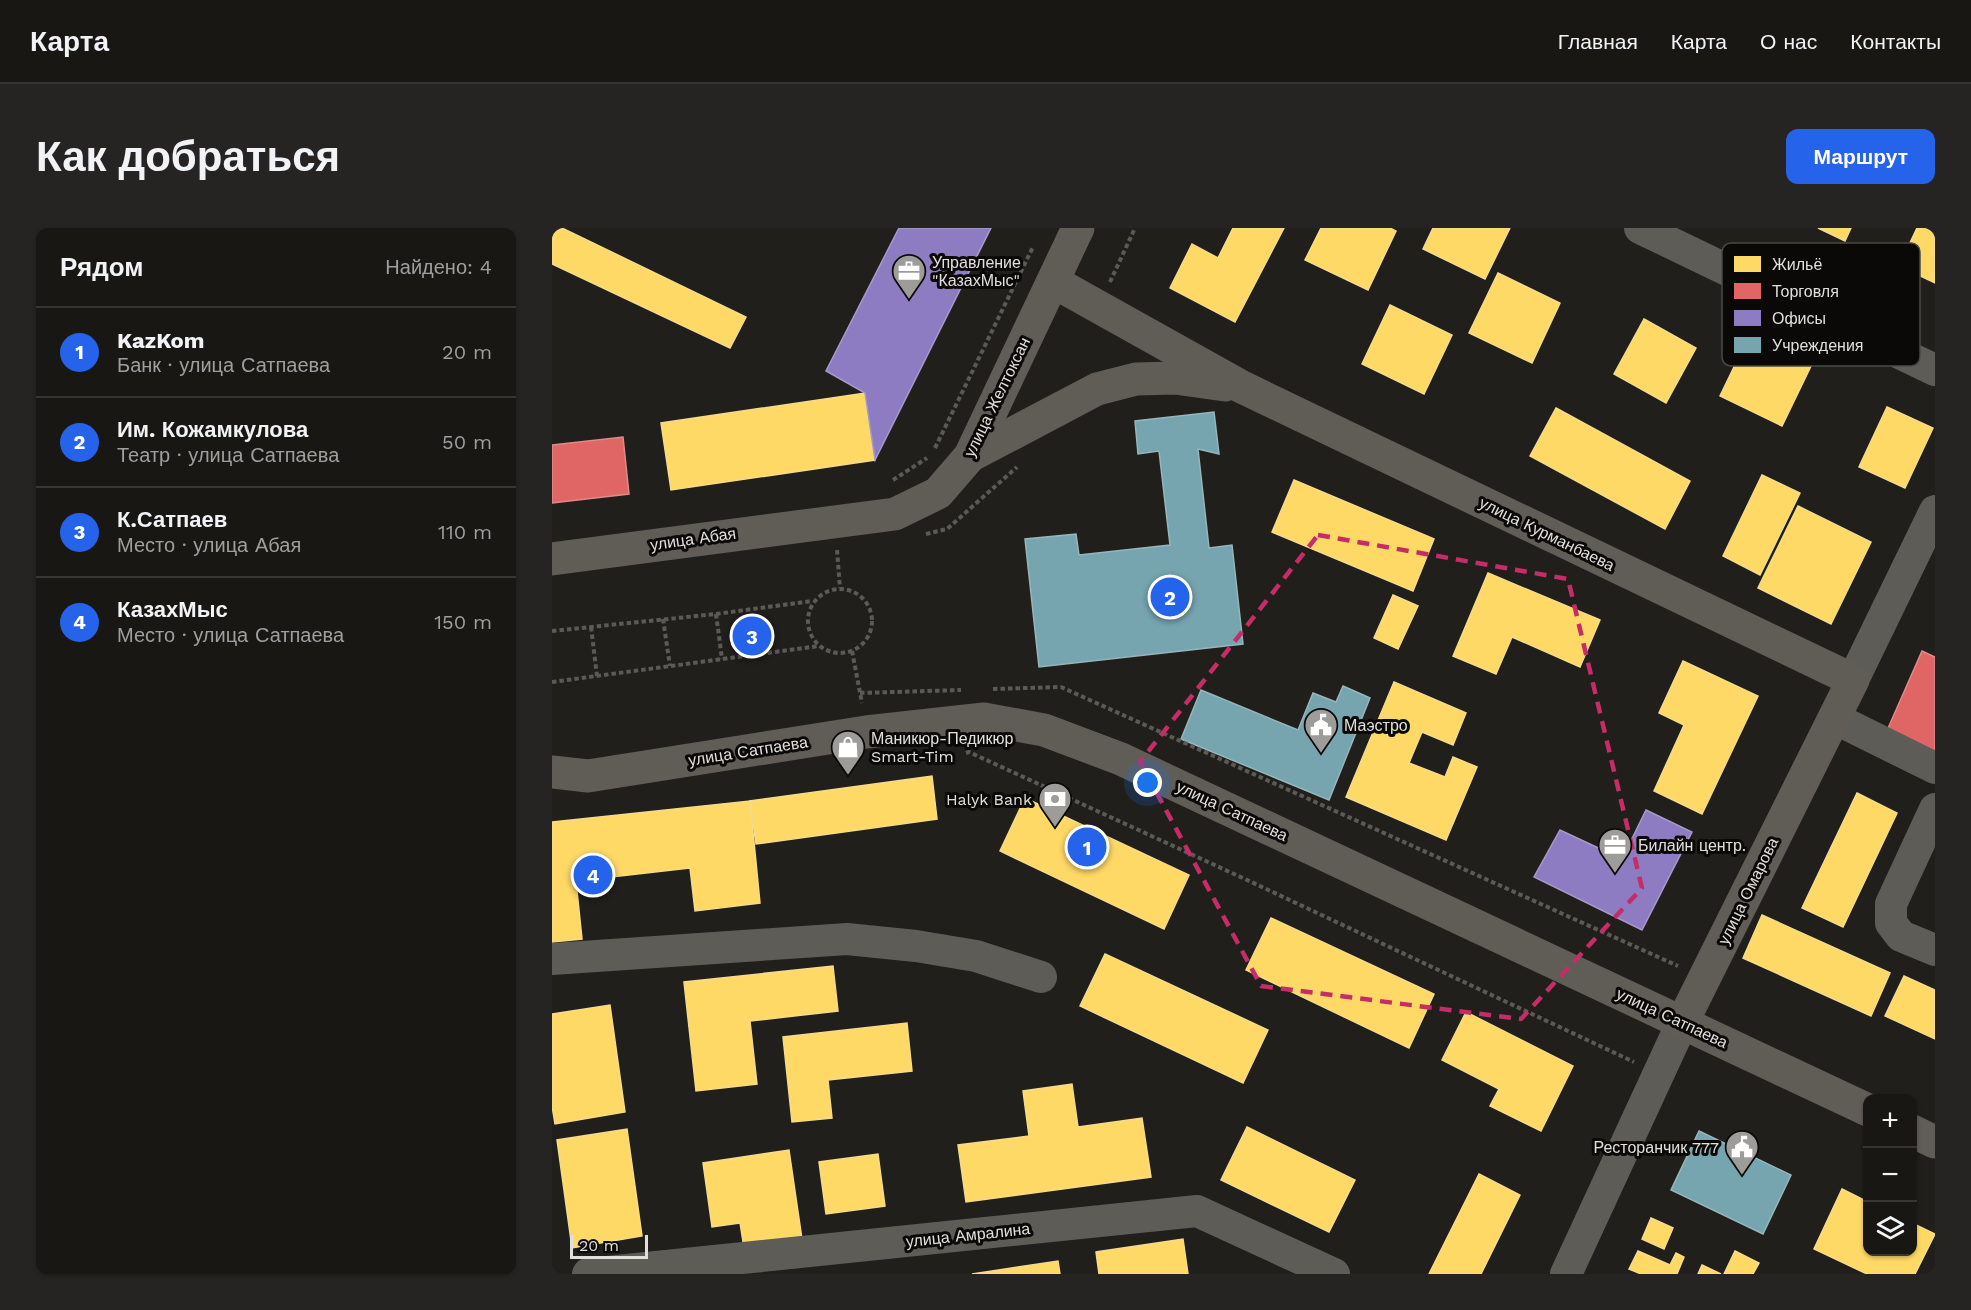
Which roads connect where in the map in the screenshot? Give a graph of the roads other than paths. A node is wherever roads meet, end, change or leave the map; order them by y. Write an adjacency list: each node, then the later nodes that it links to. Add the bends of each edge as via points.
1 (1078, 228): 4 (main road, улица Желтоксан)
2 (1640, 228): 3 (street)
3 (1722, 267)
4 (1054, 282): 7 (main road); 8 (main road, улица Желтоксан)
5 (1920, 362): 6 (street)
6 (1935, 369)
7 (1242, 387): 8 (main road, via 1175,378 1136,379 1097,389); 12 (main road, улица Курманбаева)
8 (970, 456): 10 (main road, улица Желтоксан, via 938,493 904,510)
9 (1935, 511): 12 (street, улица Омарова)
10 (834, 520): 11 (main road, улица Абая)
11 (552, 559)
12 (1853, 680): 13 (main road, улица Омарова)
13 (1834, 718): 14 (street); 20 (main road, улица Омарова)
14 (1935, 768)
15 (552, 772): 20 (main road, улица Сатпаева, via 588,776 866,732 984,719 1044,730 1121,759)
16 (1935, 809): 17 (street, via 1891,904 1891,923 1901,936)
17 (1935, 950)
18 (552, 959): 19 (street, via 847,939 976,956)
19 (1041, 977)
20 (1682, 1023): 21 (main road, улица Сатпаева); 26 (street, улица Омарова)
21 (1863, 1108)
22 (1917, 1133): 23 (main road)
23 (1935, 1142)
24 (588, 1274): 25 (street, улица Амралина, via 1197,1211)
25 (1334, 1274)
26 (1566, 1274)

